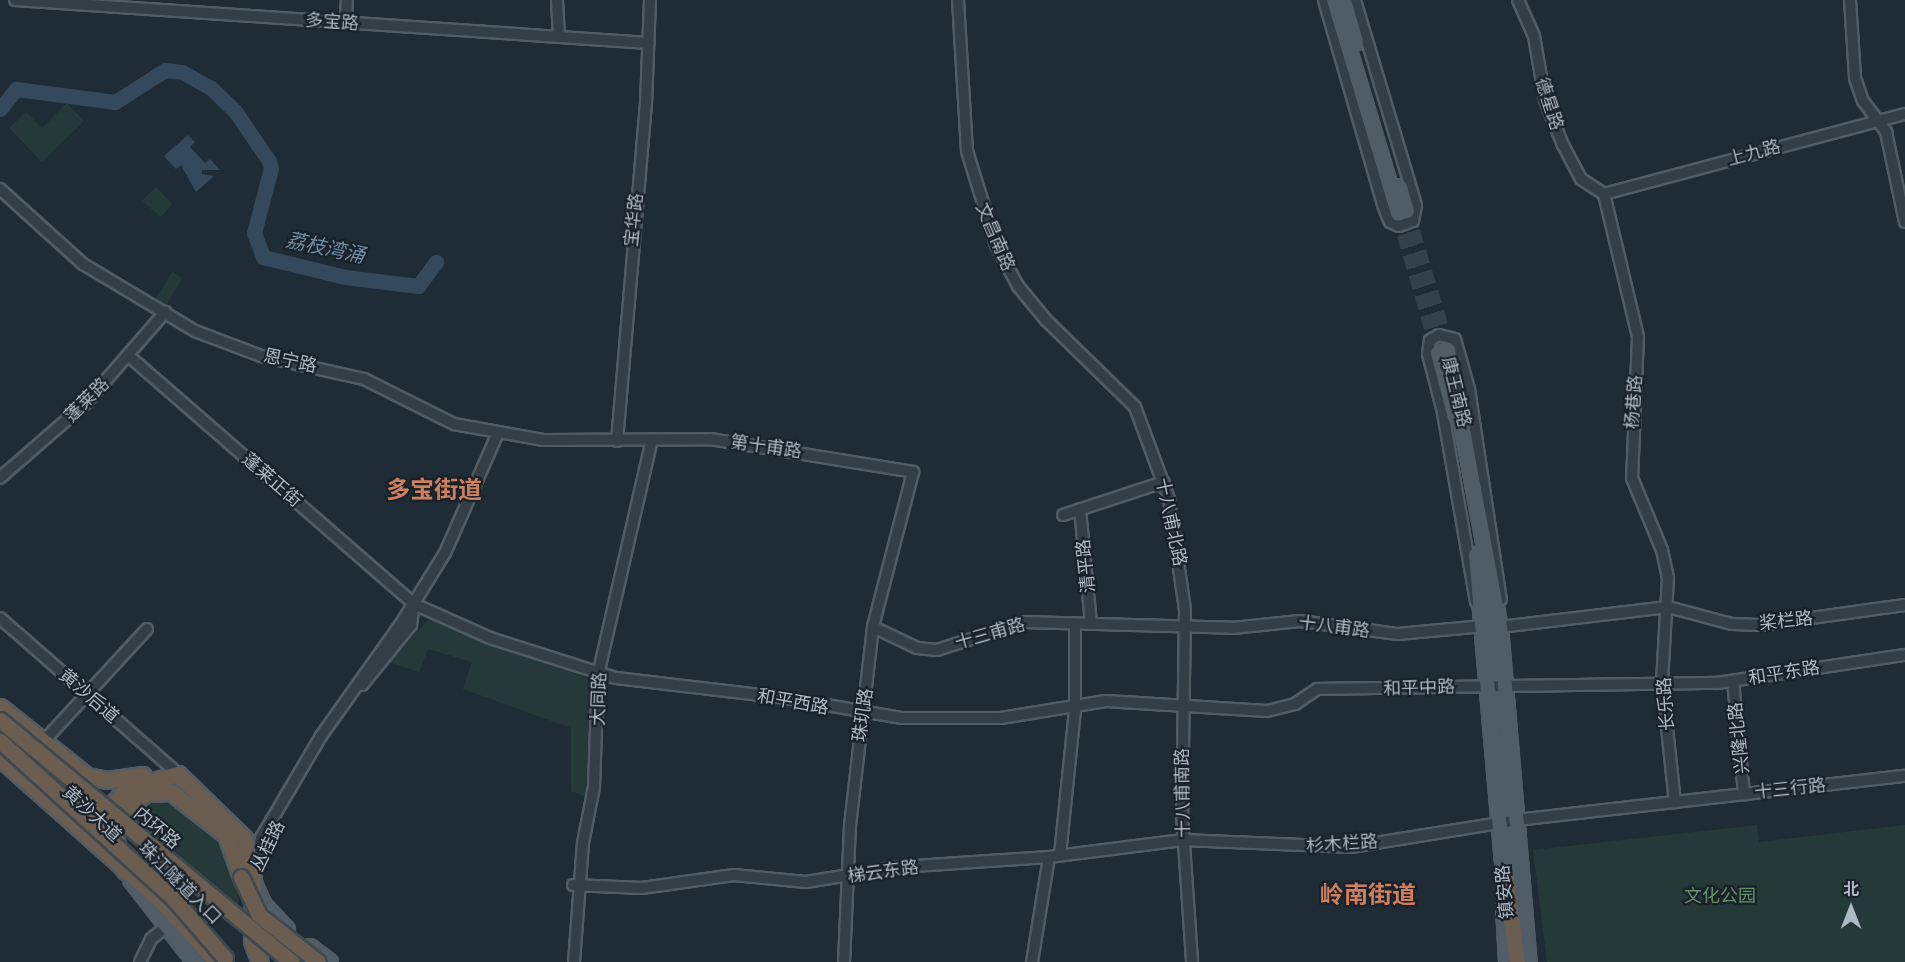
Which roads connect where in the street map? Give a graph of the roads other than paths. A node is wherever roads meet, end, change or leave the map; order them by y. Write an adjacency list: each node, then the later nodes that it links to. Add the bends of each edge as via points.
1 (15, 0): 12 (street, 多宝路)
2 (347, 0): 12 (street)
3 (556, 0): 13 (street)
4 (650, 0): 14 (street, 宝华路)
5 (958, 0): 22 (street, 文昌南路, via 970,168 999,252 1018,286 1046,320 1135,407)
6 (1324, 0): 9 (street, via 1383,205 1390,222 1399,226 1413,221 1416,205)
7 (1334, 0): 8 (main road, via 1402,212)
8 (1344, 0)
9 (1355, 0)
10 (1518, 0): 18 (street, 德星路, via 1534,36 1545,100 1563,145 1581,179)
11 (1850, 0): 16 (street, via 1855,78 1863,101)
12 (346, 23): 13 (street, 多宝路)
13 (559, 37): 14 (street, 多宝路)
14 (649, 43): 25 (street, 宝华路)
15 (1905, 114): 16 (street, 上九路)
16 (1878, 120): 18 (street, 上九路); 19 (street, via 1886,132)
17 (0, 189): 20 (street, 恩宁路, via 83,264)
18 (1604, 194): 33 (street, 杨巷路, via 1638,337 1632,478 1662,550)
19 (1905, 222)
20 (165, 312): 21 (street, 蓬莱路); 23 (street, 恩宁路, via 233,347 364,379 439,418)
21 (130, 357): 27 (street, 蓬莱路, via 86,403); 31 (street, 蓬莱正街)
22 (1144, 423): 28 (street, 十八甫北路)
23 (497, 435): 25 (street, 恩宁路); 31 (street, 丛桂路, via 461,522)
24 (652, 440): 25 (street, 第十甫路); 26 (street, 第十甫路, via 710,439); 44 (street, 大同路)
25 (617, 441)
26 (913, 472): 39 (street, 珠玑路)
27 (0, 478)
28 (1164, 482): 29 (street); 37 (street, 十八甫北路, via 1181,566)
29 (1080, 509): 30 (street); 35 (street, 清平路)
30 (1063, 515)
31 (414, 604): 43 (street, 丛桂路, via 411,625); 44 (street, 和平西路, via 490,638); 45 (street, 丛桂路)
32 (1905, 604): 33 (street, 桨栏路, via 1743,625)
33 (1668, 607): 40 (street); 46 (street, 长乐路)
34 (0, 618): 50 (street, 黄沙后道)
35 (1091, 623): 36 (street, 十三甫路); 37 (street, 十三甫路)
36 (1075, 624): 39 (street, 十三甫路, via 1024,621 937,650 917,648); 53 (street)
37 (1185, 624): 38 (street, 十八甫路, via 1243,628 1300,621 1398,634); 52 (street, 十八甫南路)
38 (1484, 626): 40 (main road, 康王南路, via 1443,352); 40 (street, 康王南路, via 1471,585 1443,412 1428,354 1430,340 1439,335 1457,343 1474,413 1500,592); 49 (main road, 康王南路)
39 (873, 627): 54 (street, 珠玑路)
40 (1500, 627): 48 (main road, 康王南路)
41 (147, 629): 50 (street)
42 (1905, 654): 47 (street, 和平东路)
43 (374, 670): 45 (street); 71 (street, 丛桂路, via 325,741)
44 (598, 675): 54 (street, 和平西路); 75 (street, 大同路, via 598,736)
45 (358, 679): 71 (street, 丛桂路, via 261,838)
46 (1662, 681): 47 (street, 和平东路); 48 (street, 和平中路); 65 (street, 长乐路)
47 (1733, 681): 64 (street, 兴隆北路)
48 (1506, 685): 49 (street, 和平中路); 66 (main road, 康王南路)
49 (1487, 686): 52 (street, 和平中路, via 1317,689 1295,704 1268,711); 67 (main road, 康王南路)
50 (86, 693): 58 (street); 60 (street, 黄沙后道)
51 (0, 707): 58 (highway, 黄沙大道)
52 (1183, 707): 53 (street, 和平西路, via 1106,701); 68 (street, 十八甫南路)
53 (1075, 709): 54 (street, 和平西路, via 1001,718 902,718); 69 (street)
54 (864, 712): 72 (street, 珠玑路)
55 (0, 720): 83 (highway, 内环路, bridge)
56 (0, 730): 74 (highway, 内环路)
57 (0, 741): 78 (highway, 珠江隧道入口, bridge, via 174,899)
58 (44, 741): 61 (highway, 黄沙大道)
59 (0, 758): 63 (highway, 黄沙大道)
60 (178, 774): 61 (highway, 黄沙大道, via 107,780); 70 (highway, via 128,788 103,813 103,839); 71 (highway, via 239,830)
61 (87, 776): 63 (highway, via 73,798)
62 (1905, 776): 64 (street, 十三行路)
63 (41, 793): 70 (highway, 黄沙大道)
64 (1744, 794): 65 (street, 十三行路)
65 (1675, 802): 66 (street)
66 (1517, 820): 67 (street, 杉木栏路); 93 (main road, 镇安路)
67 (1500, 822): 68 (street, 杉木栏路, via 1334,848); 73 (main road, 镇安路)
68 (1183, 840): 69 (street, 梯云东路); 90 (street, 十八甫南路)
69 (1055, 856): 72 (street, 梯云东路, via 899,867); 89 (street)
70 (125, 871): 71 (highway, via 116,839 123,811 146,793 158,790 186,799 226,835); 76 (main road, 黄沙大道); 78 (highway)
71 (247, 877): 77 (highway, bridge, via 250,912); 81 (highway, via 252,941); 85 (highway, bridge, via 259,915); 86 (main road, via 278,922)
72 (847, 877): 75 (street, 梯云东路, via 806,882 734,875 642,888); 88 (street, 珠玑路)
73 (1506, 879): 91 (main road, 镇安路); 92 (highway)
74 (175, 880): 77 (highway, bridge); 82 (highway, 内环路)
75 (578, 886): 87 (street, 大同路)
76 (166, 927): 79 (street, via 151,939); 80 (main road, 黄沙大道)
77 (277, 941): 84 (highway)
78 (224, 961)
79 (140, 962)
80 (195, 962)
81 (260, 962)
82 (276, 962)
83 (292, 962)
84 (303, 962)
85 (318, 962)
86 (330, 962)
87 (574, 962)
88 (844, 962)
89 (1032, 962)
90 (1192, 962)
91 (1507, 962)
92 (1517, 962)
93 (1529, 962)

